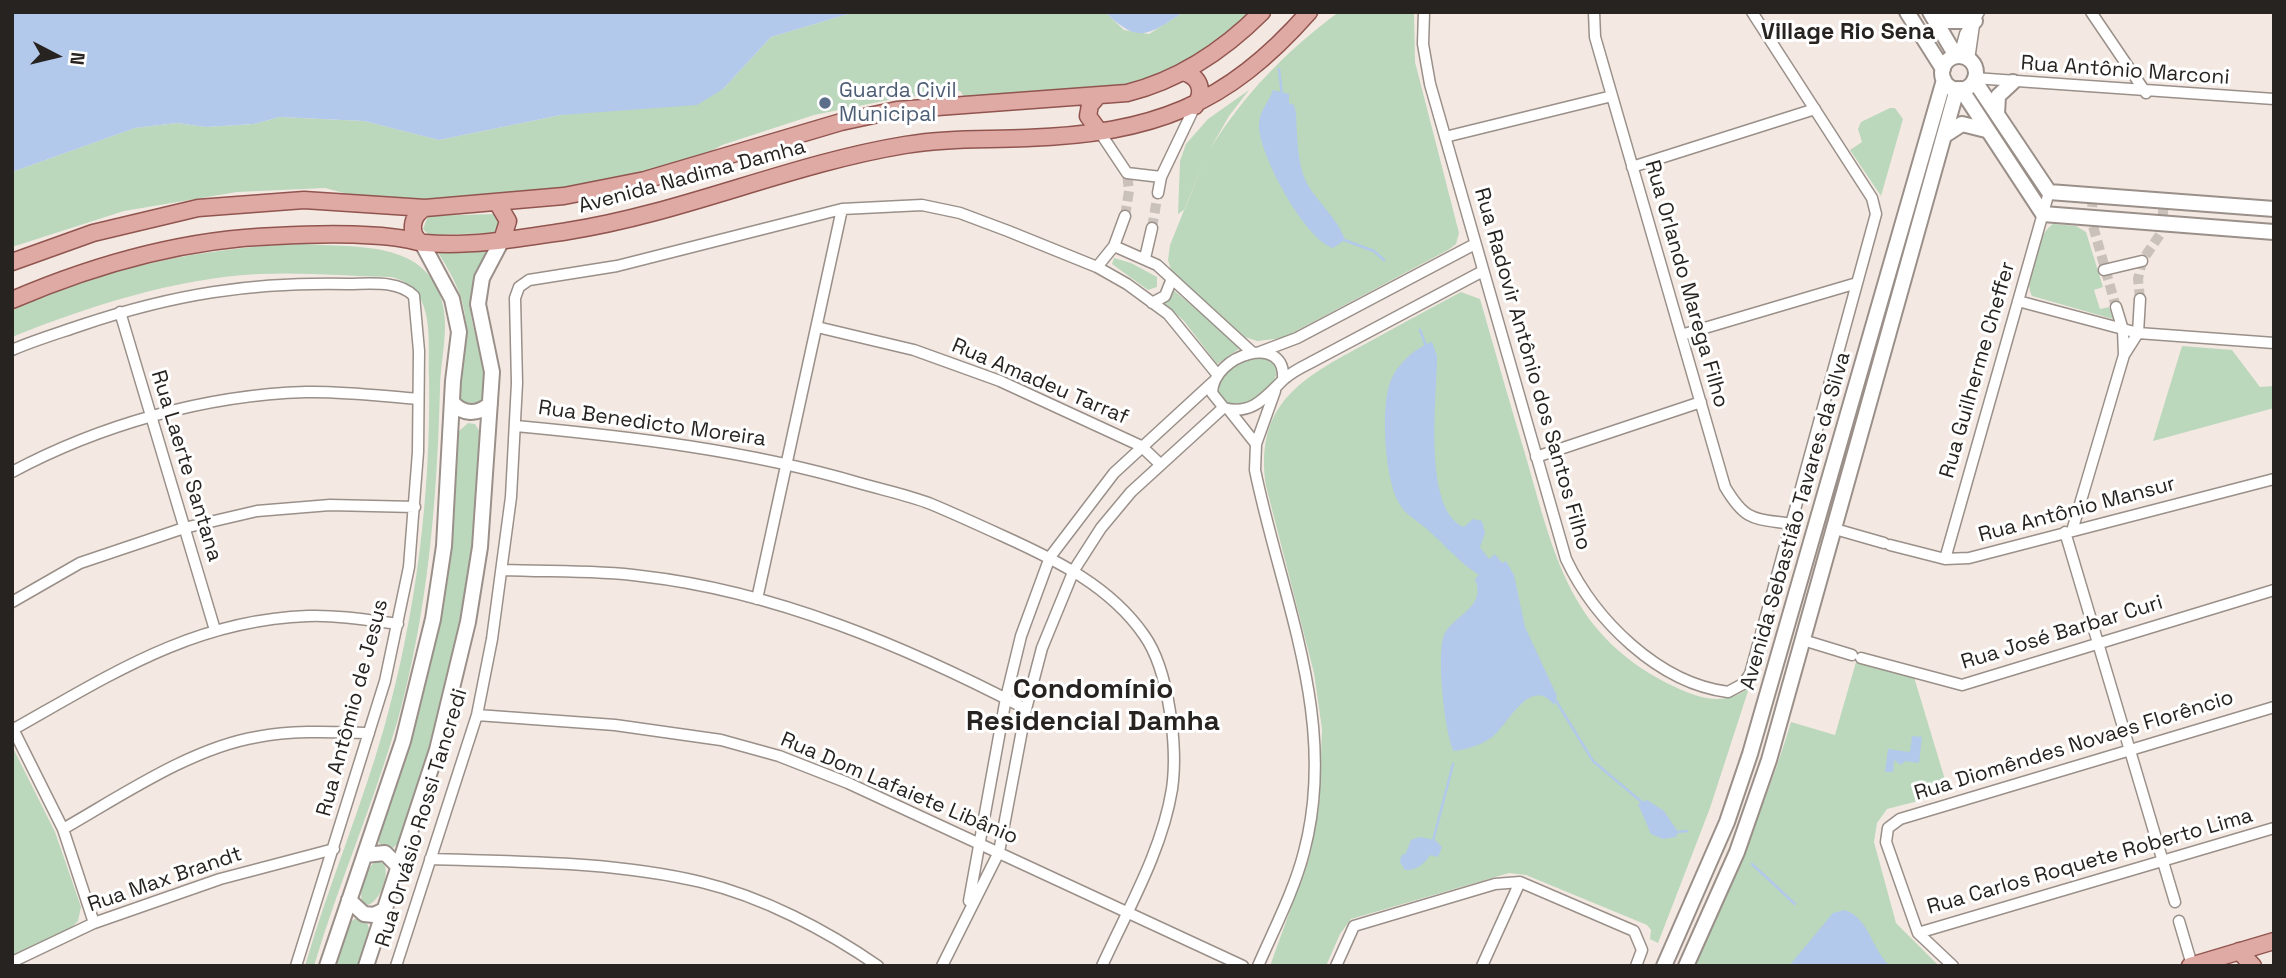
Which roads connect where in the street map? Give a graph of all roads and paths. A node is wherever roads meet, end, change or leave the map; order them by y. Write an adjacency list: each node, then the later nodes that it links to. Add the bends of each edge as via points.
1 (1262, 12): 11 (main road, Avenida Nadima Damha, via 1223,47)
2 (1310, 12): 20 (main road, Avenida Nadima Damha, via 1243,76)
3 (1423, 12): 26 (street, Rua Radovir Antônio dos Santos Filho, via 1425,64)
4 (1594, 12): 17 (street, Rua Orlando Marega Filho, via 1595,37)
5 (1752, 12): 21 (street)
6 (1907, 12): 12 (main road)
7 (2091, 12): 16 (street)
8 (1931, 14): 9 (main road, via 1948,20); 10 (main road)
9 (1977, 16): 10 (street)
10 (1961, 57): 12 (main road, via 1947,61); 13 (main road, via 1974,67)
11 (1182, 72): 18 (main road, Avenida Nadima Damha, via 1144,89); 20 (main road, via 1200,85)
12 (1943, 74): 15 (main road); 73 (main road, Avenida Sebastião Tavares da Silva)
13 (1974, 79): 14 (street, Rua Antônio Marconi); 15 (main road); 22 (main road)
14 (2013, 82): 16 (street, Rua Antônio Marconi); 22 (main road, via 1998,96)
15 (1959, 89): 23 (main road); 25 (main road, Avenida Sebastião Tavares da Silva)
16 (2146, 93): 19 (street, Rua Antônio Marconi)
17 (1612, 96): 26 (street); 27 (street, Rua Orlando Marega Filho)
18 (1097, 97): 24 (main road, via 1088,116); 31 (main road, Avenida Nadima Damha, via 897,110 645,180)
19 (2274, 99)
20 (1195, 106): 24 (main road, Avenida Nadima Damha); 28 (street)
21 (1815, 109): 27 (street); 50 (street, via 1875,206)
22 (1997, 114): 29 (main road)
23 (1986, 130): 25 (main road, via 1962,124); 35 (main road)
24 (1100, 131): 28 (street, via 1127,173); 39 (main road, Avenida Nadima Damha, via 958,139 880,149 646,214)
25 (1945, 135): 74 (main road, Avenida Sebastião Tavares da Silva)
26 (1445, 137): 41 (street, Rua Radovir Antônio dos Santos Filho)
27 (1632, 167): 60 (street, Rua Orlando Marega Filho)
28 (1161, 177): 30 (street)
29 (2049, 192): 34 (main road); 35 (street, Rua Guilherme Cheffer)
30 (1158, 193)
31 (498, 204): 32 (main road, Avenida Nadima Damha); 39 (main road, via 508,221)
32 (425, 208): 40 (main road, via 413,225 415,237); 45 (main road, Avenida Nadima Damha, via 304,200 198,208 93,233)
33 (842, 209): 46 (street, via 922,205 960,213); 57 (street); 76 (street, Rua Orvásio Rossi Tancredi, via 617,266 528,280 516,292 514,306)
34 (2274, 209)
35 (2043, 214): 38 (main road); 53 (street, Rua Guilherme Cheffer)
36 (1125, 216): 42 (street)
37 (1152, 228): 43 (street)
38 (2274, 232)
39 (502, 240): 40 (main road, Avenida Nadima Damha); 71 (main road, via 482,278 478,304 492,372)
40 (422, 243): 52 (main road, Avenida Nadima Damha, via 306,235 203,242 122,260); 69 (main road, via 457,314)
41 (1475, 244): 48 (street, Rua Radovir Antônio dos Santos Filho); 63 (street, via 1297,338)
42 (1114, 246): 43 (street); 46 (street)
43 (1145, 258): 49 (street)
44 (2142, 261): 47 (street)
45 (12, 262)
46 (1097, 267): 54 (street)
47 (2104, 270)
48 (1483, 271): 66 (street); 81 (street, Rua Radovir Antônio dos Santos Filho)
49 (1171, 281): 54 (street, via 1165,296); 63 (street)
50 (1857, 283): 60 (street); 87 (street)
51 (2140, 299): 59 (street)
52 (12, 300)
53 (2018, 301): 58 (street); 92 (street, Rua Guilherme Cheffer)
54 (1152, 303): 65 (street, via 1168,314)
55 (2116, 307): 58 (street)
56 (120, 312): 62 (street); 68 (street, Rua Antômio de Jesus, via 213,290 282,283 390,285 408,290 417,303); 75 (street, Rua Laerte Santana)
57 (817, 327): 80 (street, Rua Amadeu Tarraf, via 914,350 1000,381); 82 (street)
58 (2123, 330): 59 (street); 64 (street)
59 (2138, 333): 61 (street); 64 (street)
60 (1681, 335): 70 (street, Rua Orlando Marega Filho)
61 (2274, 343)
62 (12, 350)
63 (1256, 353): 65 (street, via 1226,365); 66 (street, via 1268,353 1281,363)
64 (2124, 355): 90 (street)
65 (1215, 378): 72 (street, via 1212,393); 80 (street)
66 (1283, 380): 67 (street)
67 (1275, 390): 72 (street, via 1253,407); 79 (street)
68 (418, 399): 75 (street, via 296,393 241,398); 86 (street, Rua Antômio de Jesus)
69 (452, 402): 71 (main road, via 471,413); 77 (main road)
70 (1701, 402): 81 (street); 87 (street, Rua Orlando Marega Filho, via 1726,487 1739,511)
71 (490, 404): 78 (main road)
72 (1226, 409): 79 (street); 83 (street)
73 (1850, 410): 74 (main road); 109 (main road, Avenida Sebastião Tavares da Silva)
74 (1867, 415): 89 (main road, Avenida Sebastião Tavares da Silva)
75 (151, 418): 84 (street, via 95,435); 88 (street, Rua Laerte Santana)
76 (516, 426): 82 (street, Rua Benedicto Moreira, via 659,440); 93 (street, Rua Orvásio Rossi Tancredi)
77 (451, 428): 78 (main road, via 472,419); 116 (main road, via 444,546 433,619 403,741)
78 (489, 430): 119 (main road, via 480,547 468,622 438,750)
79 (1256, 444): 140 (street, via 1255,470 1308,675 1315,731 1305,851)
80 (1141, 446): 83 (street, Rua Amadeu Tarraf); 91 (street, via 1083,511)
81 (1536, 457): 87 (street, Rua Radovir Antônio dos Santos Filho, via 1566,559 1580,587 1641,652 1683,678 1721,691 1735,690 1749,674)
82 (787, 462): 91 (street, Rua Benedicto Moreira, via 929,503); 96 (street)
83 (1160, 464): 94 (street, via 1101,528)
84 (12, 472)
85 (2274, 479): 90 (street, Rua Antônio Mansur)
86 (415, 507): 88 (street, via 330,505 257,511); 98 (street, Rua Antômio de Jesus)
87 (1791, 524)
88 (184, 528): 97 (street, via 80,563); 99 (street, Rua Laerte Santana)
89 (1835, 529): 92 (street, Rua Antônio Mansur); 100 (main road, Avenida Sebastião Tavares da Silva)
90 (2068, 532): 92 (street, Rua Antônio Mansur, via 1969,558); 101 (street)
91 (1050, 557): 94 (street, Rua Benedicto Moreira); 102 (street, via 1021,636)
92 (1945, 559)
93 (503, 570): 96 (street, via 642,576); 105 (street, Rua Orvásio Rossi Tancredi)
94 (1074, 570): 104 (street, via 1042,648); 124 (street, Rua Benedicto Moreira, via 1116,603 1146,636 1170,714 1172,788 1155,850)
95 (2274, 590): 101 (street, Rua José Barbar Curi)
96 (757, 599): 102 (street, via 882,641)
97 (12, 602)
98 (398, 624): 99 (street, via 307,616); 107 (street, Rua Antômio de Jesus)
99 (215, 630): 106 (street, via 138,659)
100 (1803, 640): 101 (street, Rua José Barbar Curi, via 1962,685); 110 (main road, Avenida Sebastião Tavares da Silva)
101 (2098, 642): 108 (street)
102 (1006, 698): 104 (street); 113 (street)
103 (2274, 707): 108 (street, Rua Diomêndes Novaes Florêncio)
104 (1026, 709): 115 (street)
105 (477, 715): 113 (street, Rua Dom Lafaiete Libânio, via 615,725 721,740 779,756); 117 (street, Rua Orvásio Rossi Tancredi)
106 (13, 728): 112 (street)
107 (369, 733): 112 (street, via 254,737 203,754); 114 (street, Rua Antômio de Jesus)
108 (2129, 748): 118 (street); 128 (street, Rua Diomêndes Novaes Florêncio, via 1900,819 1888,828 1886,842)
109 (1749, 759): 110 (main road); 144 (main road, Avenida Sebastião Tavares da Silva, via 1727,822)
110 (1767, 765): 145 (main road, Avenida Sebastião Tavares da Silva, via 1737,852)
111 (2274, 828): 118 (street, Rua Carlos Roquete Roberto Lima)
112 (64, 829): 127 (street)
113 (981, 844): 115 (street, Rua Dom Lafaiete Libânio); 125 (street)
114 (334, 849): 127 (street, Rua Max Brandt, via 220,879); 132 (street, Rua Antômio de Jesus)
115 (999, 852): 124 (street, Rua Dom Lafaiete Libânio); 125 (street)
116 (365, 855): 119 (main road, via 385,853); 121 (main road)
117 (430, 859): 135 (street, Rua Orvásio Rossi Tancredi); 136 (street, via 620,868 704,883 810,925)
118 (2163, 860): 122 (street); 128 (street, Rua Carlos Roquete Roberto Lima)
119 (399, 867): 123 (main road)
120 (1520, 882): 141 (street, via 1496,884 1354,926); 142 (street); 143 (street, via 1625,925 1640,940)
121 (349, 900): 123 (main road, via 364,914); 133 (main road)
122 (2175, 902)
123 (384, 910): 134 (main road)
124 (1127, 911): 138 (street, Rua Benedicto Moreira); 139 (street, Rua Dom Lafaiete Libânio)
125 (967, 912): 137 (street)
126 (2179, 921): 147 (street)
127 (94, 923): 131 (street, Rua Max Brandt)
128 (1918, 933): 146 (street)
129 (2274, 941): 130 (main road)
130 (2239, 951): 147 (main road); 148 (main road)
131 (12, 961)
132 (296, 966)
133 (327, 966)
134 (366, 966)
135 (396, 966)
136 (878, 966)
137 (942, 966)
138 (1102, 966)
139 (1243, 966)
140 (1258, 966)
141 (1336, 966)
142 (1482, 966)
143 (1636, 966)
144 (1664, 966)
145 (1686, 966)
146 (1953, 966)
147 (2191, 966)
148 (2253, 966)

